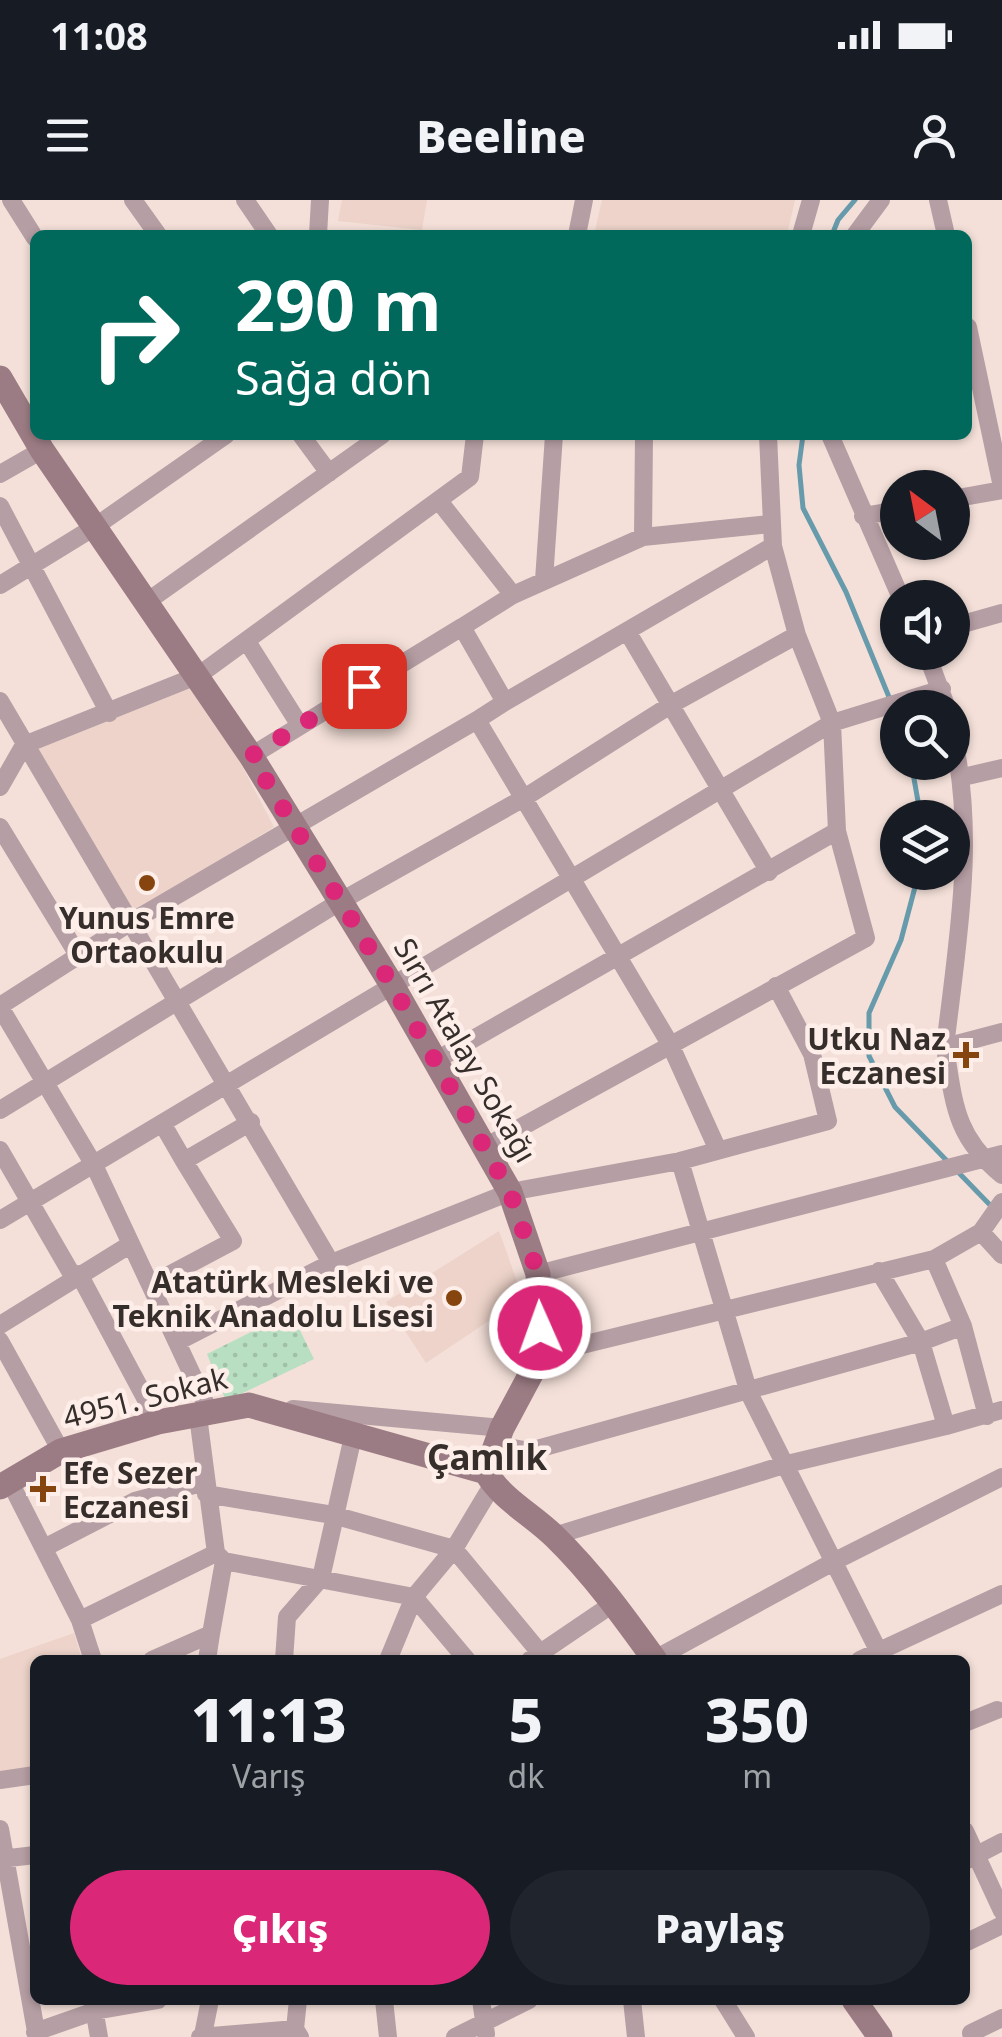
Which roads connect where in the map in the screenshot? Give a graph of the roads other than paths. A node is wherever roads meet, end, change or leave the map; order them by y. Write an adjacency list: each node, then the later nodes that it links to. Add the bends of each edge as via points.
1 (11, 200): 9 (street); 10 (street)
2 (134, 200): 11 (street)
3 (245, 200): 12 (street)
4 (320, 200): 13 (street)
5 (584, 200): 14 (street)
6 (809, 200): 15 (street)
7 (881, 200): 16 (street)
8 (938, 200): 17 (street)
9 (0, 205)
10 (30, 230)
11 (155, 230)
12 (266, 230)
13 (318, 230)
14 (578, 230)
15 (802, 230)
16 (859, 230)
17 (945, 230)
18 (972, 366): 20 (street)
19 (0, 378): 21 (main road, Sırrı Atalay Sokağı)
20 (975, 395): 34 (street)
21 (30, 426)
22 (31, 440): 33 (street)
23 (39, 440): 41 (main road, Sırrı Atalay Sokağı)
24 (219, 440): 41 (street)
25 (305, 440): 32 (street)
26 (375, 440): 32 (street)
27 (474, 440): 36 (street, via 470,476)
28 (554, 440): 45 (street)
29 (644, 440): 42 (street)
30 (768, 440): 40 (street)
31 (832, 440): 39 (street)
32 (329, 473): 49 (street)
33 (0, 474)
34 (1002, 489): 35 (street)
35 (970, 496)
36 (440, 500): 48 (street); 55 (street)
37 (0, 506): 44 (street)
38 (880, 513): 39 (street)
39 (864, 516): 46 (street)
40 (770, 524): 42 (street); 43 (street)
41 (96, 526): 44 (street); 49 (main road, Sırrı Atalay Sokağı)
42 (643, 536): 45 (street)
43 (773, 546): 53 (street); 54 (street)
44 (32, 566): 47 (street); 60 (street)
45 (544, 580): 48 (street)
46 (892, 580)
47 (0, 584)
48 (513, 595): 52 (street)
49 (148, 601): 56 (main road, Sırrı Atalay Sokağı)
50 (1002, 613): 51 (street)
51 (970, 622)
52 (462, 628): 58 (street); 64 (street)
53 (628, 630): 58 (street); 59 (street)
54 (797, 635): 59 (street); 63 (street)
55 (248, 643): 56 (street); 64 (street)
56 (200, 675): 60 (street); 66 (main road, Sırrı Atalay Sokağı)
57 (0, 701): 65 (street)
58 (505, 702): 62 (street)
59 (672, 704): 72 (street); 73 (street)
60 (109, 712): 65 (street)
61 (880, 712): 63 (street)
62 (477, 720): 73 (street); 75 (street)
63 (832, 723): 72 (street); 76 (street)
64 (299, 724): 66 (street)
65 (24, 744): 67 (street); 80 (street)
66 (251, 756): 75 (main road, Sırrı Atalay Sokağı)
67 (6, 764): 71 (street)
68 (1002, 768): 69 (street)
69 (970, 775)
70 (963, 780): 89 (street, via 964,892)
71 (0, 787)
72 (718, 789): 77 (street); 78 (street)
73 (524, 798): 78 (street); 79 (street)
74 (0, 827): 81 (street)
75 (295, 827): 79 (main road, Sırrı Atalay Sokağı); 80 (street)
76 (837, 830): 77 (street); 84 (street, via 866,938)
77 (768, 872): 82 (street)
78 (572, 878): 82 (street); 83 (street)
79 (341, 901): 83 (main road, Sırrı Atalay Sokağı); 85 (street)
80 (131, 922): 81 (street); 85 (street)
81 (78, 955): 86 (street)
82 (620, 958): 88 (street); 90 (street)
83 (392, 985): 90 (main road, Sırrı Atalay Sokağı); 92 (street)
84 (776, 986): 88 (street); 97 (street, via 812,1054 828,1121)
85 (178, 1000): 91 (street); 92 (street)
86 (0, 1007): 91 (street)
87 (1002, 1032): 89 (street)
88 (670, 1044): 96 (street); 97 (street)
89 (945, 1047): 100 (street, via 958,1124)
90 (434, 1062): 96 (main road, Sırrı Atalay Sokağı)
91 (45, 1078): 93 (street); 103 (street)
92 (228, 1084): 94 (street); 95 (street)
93 (0, 1110)
94 (251, 1122): 101 (street); 114 (street)
95 (162, 1123): 101 (street); 103 (street)
96 (485, 1147): 105 (main road, Sırrı Atalay Sokağı)
97 (717, 1148): 102 (street)
98 (0, 1150): 106 (street)
99 (1002, 1154): 100 (street)
100 (983, 1160): 104 (street); 110 (street)
101 (184, 1161): 118 (street, via 232,1241)
102 (680, 1161): 105 (street); 110 (street)
103 (94, 1165): 106 (street); 111 (street)
104 (1002, 1175)
105 (510, 1192): 114 (street); 116 (main road, Sırrı Atalay Sokağı)
106 (30, 1202): 108 (street); 117 (street)
107 (1002, 1202): 109 (street)
108 (0, 1220)
109 (981, 1232): 112 (street); 113 (street)
110 (700, 1233): 116 (street); 119 (street)
111 (131, 1244): 117 (street); 118 (street)
112 (1002, 1255)
113 (934, 1259): 115 (street); 121 (street)
114 (331, 1262): 122 (street)
115 (879, 1271): 119 (street); 124 (street)
116 (538, 1274): 125 (main road, Sırrı Atalay Sokağı)
117 (76, 1276): 120 (street); 130 (street)
118 (152, 1284): 122 (street)
119 (722, 1313): 125 (street); 126 (street)
120 (0, 1325)
121 (963, 1326): 124 (street); 128 (street)
122 (178, 1340): 129 (street)
123 (0, 1341): 134 (street)
124 (921, 1342): 126 (street); 131 (street)
125 (542, 1355): 133 (main road)
126 (749, 1393): 133 (street, via 530,1452); 135 (street)
127 (248, 1405): 129 (main road, 4951. Sokak); 132 (main road, 4951. Sokak); 133 (street)
128 (995, 1413): 131 (street)
129 (204, 1416): 130 (main road, 4951. Sokak); 139 (street)
130 (158, 1422): 134 (main road, 4951. Sokak)
131 (946, 1426): 135 (street)
132 (354, 1432): 137 (main road, 4951. Sokak); 140 (street)
133 (498, 1436): 137 (main road)
134 (61, 1451): 138 (main road, 4951. Sokak)
135 (786, 1464): 141 (street); 145 (street)
136 (1002, 1477): 145 (street)
137 (490, 1478): 141 (main road); 143 (street)
138 (5, 1484): 142 (street)
139 (205, 1488): 140 (street); 142 (street, via 135,1501); 144 (street)
140 (333, 1515): 143 (street); 146 (street)
141 (554, 1536): 149 (main road)
142 (44, 1548): 150 (street)
143 (454, 1549): 148 (street); 158 (street)
144 (220, 1557): 146 (street); 150 (street); 151 (street)
145 (835, 1561): 161 (street); 162 (street)
146 (321, 1578): 148 (street); 155 (street, via 287,1618)
147 (1002, 1594): 162 (street)
148 (414, 1597): 156 (street); 157 (street)
149 (614, 1603): 159 (street); 160 (main road)
150 (80, 1620): 152 (street)
151 (211, 1634): 153 (street); 154 (street)
152 (91, 1655)
153 (163, 1655)
154 (208, 1655)
155 (284, 1655)
156 (390, 1655)
157 (463, 1655)
158 (536, 1655)
159 (542, 1655)
160 (651, 1655)
161 (664, 1655)
162 (881, 1655)
163 (1000, 1713): 164 (street)
164 (970, 1722)
165 (30, 1776): 166 (street)
166 (0, 1780)
167 (0, 1829): 171 (street)
168 (1002, 1842): 170 (street)
169 (30, 1856): 171 (street)
170 (971, 1858): 172 (street)
171 (2, 1859): 175 (street)
172 (1002, 1911)
173 (1002, 1924): 174 (street)
174 (970, 1940)
175 (28, 1946)
176 (33, 2005): 189 (street)
177 (94, 2005): 189 (street); 192 (street)
178 (209, 2005): 190 (street)
179 (298, 2005): 188 (street)
180 (385, 2005): 194 (street)
181 (482, 2005): 187 (street)
182 (522, 2005): 187 (street)
183 (633, 2005): 196 (street)
184 (727, 2005): 197 (street)
185 (858, 2005): 198 (main road)
186 (1002, 2018): 191 (street)
187 (486, 2031): 195 (street)
188 (298, 2033): 193 (street)
189 (36, 2034)
190 (201, 2036): 193 (street)
191 (968, 2036)
192 (100, 2037)
193 (239, 2037)
194 (388, 2037)
195 (455, 2037)
196 (636, 2037)
197 (746, 2037)
198 (880, 2037)

